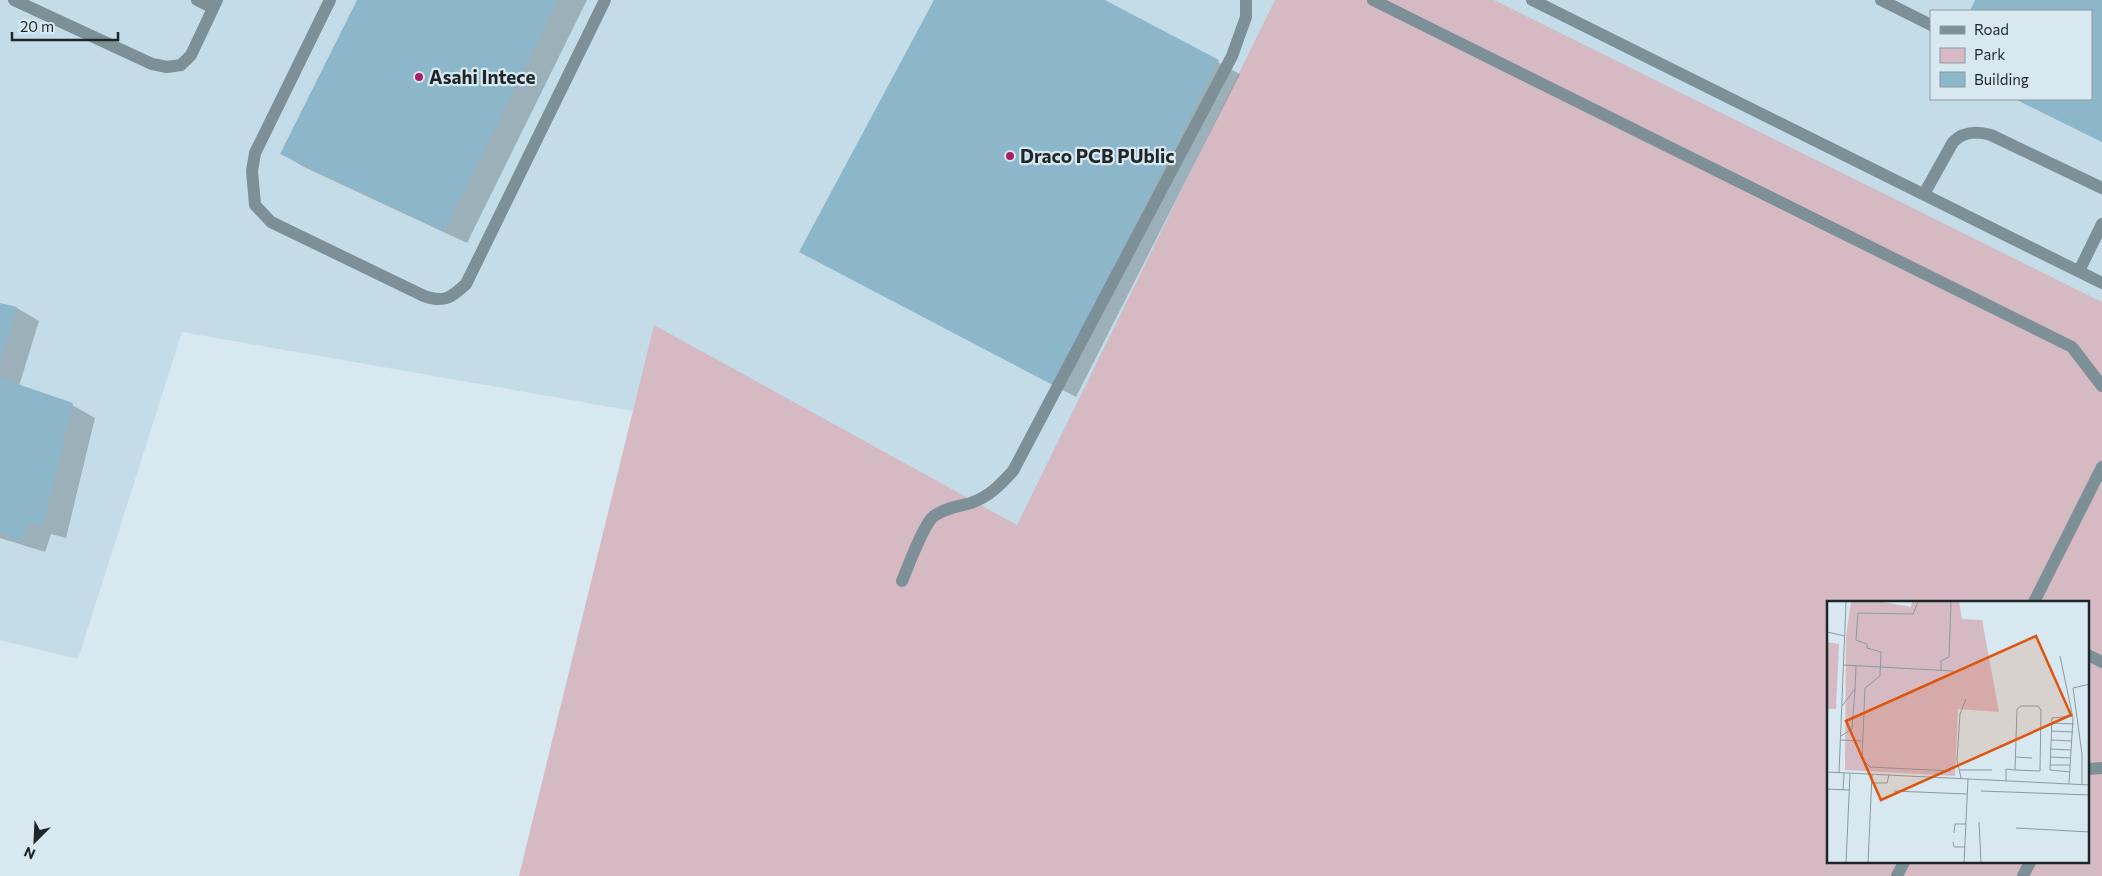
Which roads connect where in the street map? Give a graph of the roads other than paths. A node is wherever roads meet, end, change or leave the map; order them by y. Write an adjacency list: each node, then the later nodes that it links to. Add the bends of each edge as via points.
1 (14, 0): 9 (street, via 152,64 167,67 182,65 191,55)
2 (197, 0): 9 (street)
3 (330, 0): 4 (street, via 256,153 252,171 255,205 271,222 439,301 454,295 466,284)
4 (605, 0)
5 (1246, 0): 18 (street, via 1246,17 1232,56 1013,471 994,492 933,516)
6 (1374, 0): 16 (street, via 2072,347)
7 (1532, 0): 12 (street)
8 (1881, 0): 10 (street)
9 (215, 4)
10 (1930, 24)
11 (2102, 188): 12 (street, via 1991,136 1974,132 1958,136 1953,142)
12 (1924, 194): 14 (street)
13 (2102, 224): 14 (street)
14 (2079, 271): 15 (street)
15 (2102, 282)
16 (2102, 386)
17 (2102, 467): 19 (street)
18 (902, 581)
19 (2035, 601)
20 (2090, 656): 21 (street)
21 (2102, 662)
22 (1903, 864): 24 (street)
23 (2029, 864): 25 (street)
24 (1897, 876)
25 (2023, 876)

